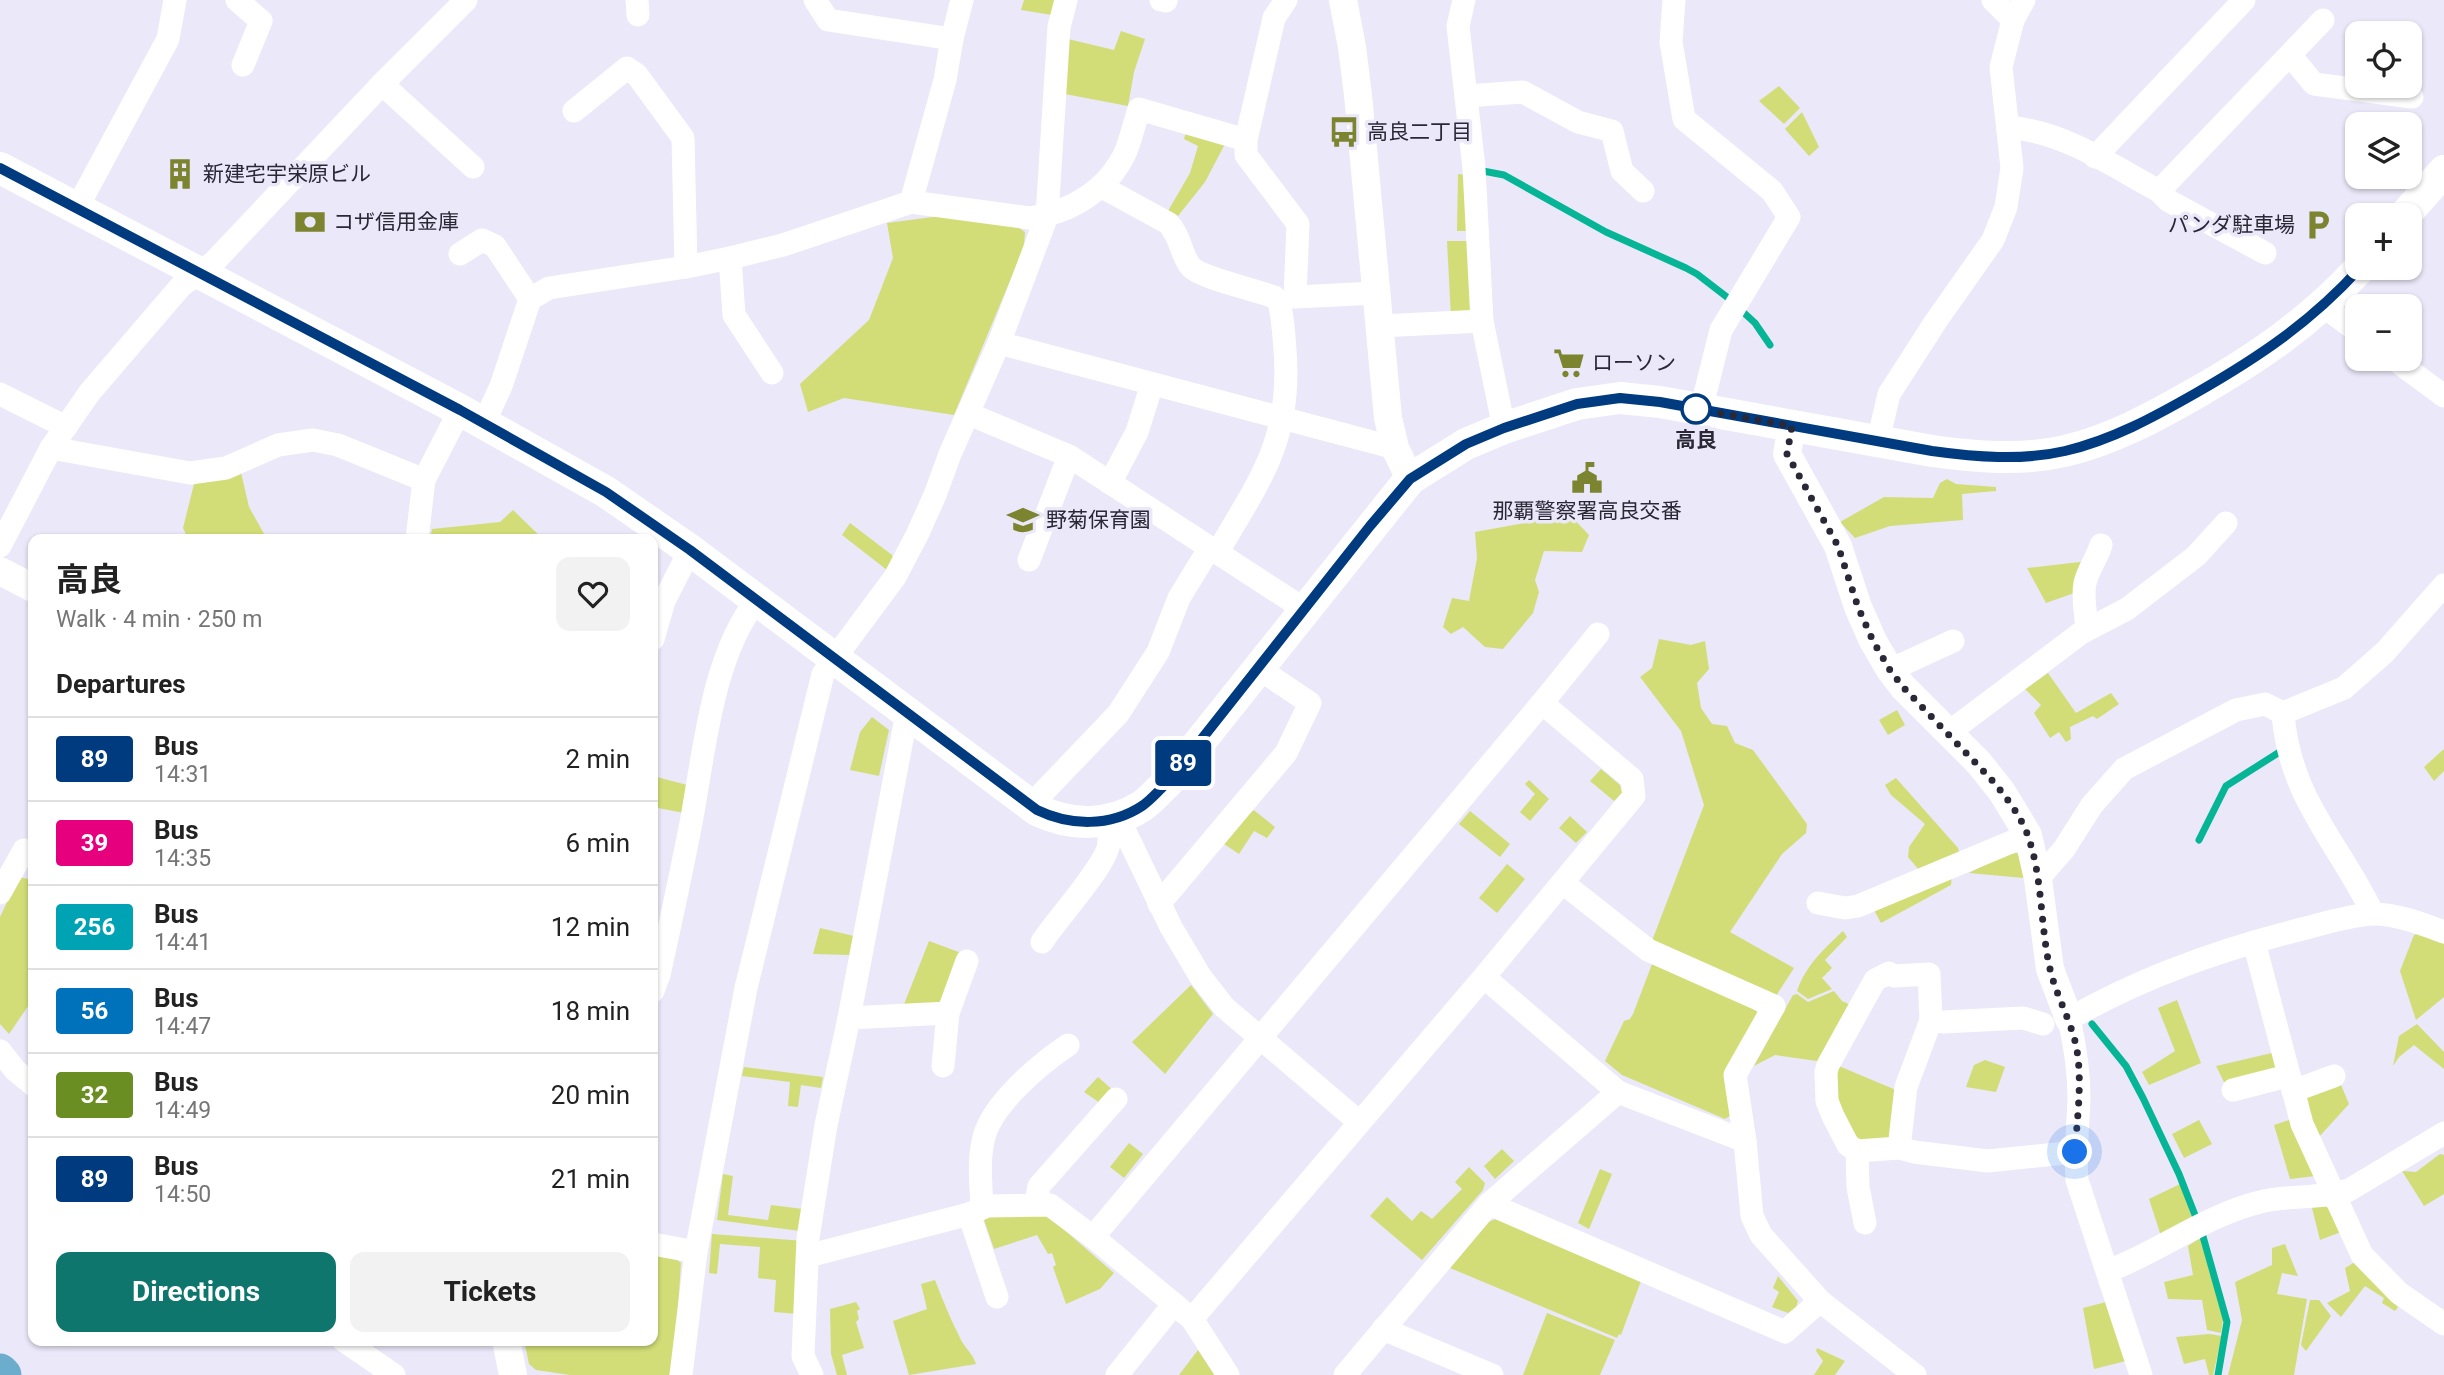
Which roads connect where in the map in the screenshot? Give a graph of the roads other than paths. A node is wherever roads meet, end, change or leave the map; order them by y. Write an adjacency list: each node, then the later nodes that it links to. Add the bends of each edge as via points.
1 (175, 0): 33 (street, via 168,39)
2 (237, 0): 17 (street, via 261,21)
3 (466, 0): 18 (street)
4 (814, 0): 15 (street, via 828,20)
5 (962, 0): 15 (street)
6 (1066, 0): 34 (street, via 1059,27)
7 (1286, 0): 23 (street, via 1274,18)
8 (1343, 0): 41 (street, via 1358,95)
9 (1464, 0): 20 (street, via 1458,26)
10 (1674, 0): 54 (street, via 1671,42 1684,119 1772,191 1789,217 1721,330)
11 (1993, 0): 13 (street)
12 (2244, 0): 24 (street)
13 (2019, 10): 22 (street, via 2001,66)
14 (2323, 20): 16 (street)
15 (952, 39): 31 (street)
16 (2290, 55): 19 (street, via 2314,84); 30 (street)
17 (243, 65)
18 (382, 84): 25 (street); 39 (street)
19 (2345, 88)
20 (1466, 96): 29 (street, via 1523,92 1578,122 1612,131 1622,171); 45 (street)
21 (574, 111): 38 (street, via 627,68 662,108 683,138)
22 (2008, 127): 24 (street, via 2033,129 2065,140); 61 (street, via 2010,188 1993,240 1889,394)
23 (1246, 140): 28 (street, via 1139,108 1125,152); 43 (street, via 1246,155 1298,224)
24 (2095, 157): 30 (street)
25 (473, 167)
26 (0, 168): 33 (main road)
27 (2444, 171): 32 (main road)
28 (1102, 187): 34 (street); 43 (street, via 1175,229 1191,267)
29 (1643, 191)
30 (2159, 191): 35 (street, via 2169,201)
31 (911, 202): 34 (street, via 1030,218); 37 (street)
32 (2416, 203)
33 (77, 208): 39 (main road)
34 (1047, 216): 48 (street)
35 (2265, 253)
36 (460, 254): 42 (street, via 482,240 495,246)
37 (730, 258): 38 (street); 50 (street, via 734,315)
38 (686, 267): 42 (street, via 549,288)
39 (199, 274): 56 (main road); 59 (street, via 181,286)
40 (2348, 280): 44 (main road)
41 (1376, 293): 43 (street); 47 (street)
42 (530, 299): 56 (street, via 501,386)
43 (1287, 299): 57 (street)
44 (2323, 306): 46 (street); 61 (main road, via 2288,336 2230,374 2134,427 2096,442 2063,452 2000,457)
45 (1482, 321): 47 (street); 60 (street)
46 (2345, 322)
47 (1380, 326): 63 (street)
48 (999, 343): 51 (street); 55 (street)
49 (2410, 371): 53 (street)
50 (772, 373)
51 (1152, 384): 57 (street); 67 (street, via 1137,432)
52 (0, 394): 59 (street)
53 (2444, 396)
54 (1700, 410): 58 (main road); 60 (main road, via 1638,399 1605,399)
55 (969, 414): 64 (street); 84 (street, via 895,577)
56 (472, 417): 66 (street); 72 (main road, via 606,492)
57 (1284, 419): 63 (street); 73 (street, via 1261,478)
58 (1792, 426): 61 (main road); 86 (street, via 1787,454 1838,546 1858,607)
59 (65, 427): 62 (street)
60 (1504, 428): 65 (main road, via 1449,453)
61 (1878, 441)
62 (51, 448): 66 (street, via 190,473 226,468 278,444 313,440 338,445); 71 (street)
63 (1395, 448): 65 (street)
64 (1069, 456): 67 (street); 74 (street)
65 (1410, 479): 79 (main road)
66 (424, 480): 69 (street)
67 (1110, 483): 73 (street)
68 (2226, 523): 81 (street, via 2196,556 2127,609)
69 (418, 534)
70 (2101, 545): 81 (street, via 2086,579)
71 (0, 546)
72 (690, 550): 78 (main road); 80 (street)
73 (1213, 551): 79 (street); 91 (street, via 1179,598 1158,652 1118,714)
74 (1029, 560)
75 (0, 571): 76 (street)
76 (28, 585)
77 (2444, 585): 89 (street, via 2385,652 2344,688)
78 (757, 600): 84 (main road); 105 (street, via 731,641 713,703)
79 (1304, 609): 85 (main road)
80 (658, 622)
81 (2087, 629): 90 (street)
82 (1598, 634): 87 (street)
83 (1953, 640): 86 (street)
84 (836, 659): 88 (main road); 134 (street, via 823,674 746,988)
85 (1258, 668): 92 (main road, via 1167,783 1142,806); 99 (street, via 1310,703 1286,753)
86 (1890, 670): 90 (street)
87 (1542, 703): 96 (street, via 1632,779 1634,796); 111 (street)
88 (906, 713): 91 (main road); 108 (street)
89 (2283, 713): 95 (street, via 2264,704 2236,710 2124,769); 100 (street, via 2284,733 2302,794)
90 (1948, 733): 93 (street, via 2002,792)
91 (1030, 806): 92 (main road, via 1075,822)
92 (1112, 819): 99 (street); 102 (street, via 1105,855)
93 (2028, 835): 95 (street); 98 (street, via 1858,906)
94 (28, 854): 97 (street, via 23,850)
95 (2038, 879): 110 (street)
96 (1563, 883): 106 (street); 123 (street, via 1648,950 1774,1006 1735,1075)
97 (0, 893)
98 (1818, 903)
99 (1159, 904): 111 (street, via 1200,976 1224,1007)
100 (2373, 914): 101 (street); 103 (street)
101 (2444, 932)
102 (1042, 942)
103 (2254, 942): 110 (street, via 2206,956); 117 (street)
104 (967, 961): 107 (street)
105 (658, 975)
106 (1484, 977): 119 (street); 121 (street)
107 (948, 1013): 108 (street); 114 (street)
108 (849, 1018): 135 (street, via 825,1125)
109 (1931, 1020): 110 (street); 124 (street, via 1906,1087); 125 (street, via 1929,974 1889,973 1875,980 1826,1072 1827,1101 1848,1145)
110 (2056, 1021): 126 (street, via 2076,1048)
111 (1260, 1036): 121 (street); 132 (street)
112 (1068, 1045): 130 (street, via 1029,1075 992,1118 984,1135)
113 (0, 1051): 116 (street)
114 (943, 1066)
115 (2334, 1076): 117 (street)
116 (28, 1081)
117 (2290, 1083): 118 (street); 127 (street, via 2302,1124)
118 (2232, 1090)
119 (1618, 1092): 123 (street); 129 (street)
120 (1116, 1099): 128 (street, via 1039,1186)
121 (1359, 1122): 140 (street)
122 (2443, 1135): 127 (street, via 2349,1191)
123 (1745, 1141): 138 (street, via 1752,1216 1761,1235)
124 (1899, 1148): 125 (street); 126 (street, via 1987,1161)
125 (1857, 1151): 131 (street)
126 (2075, 1152): 136 (street, via 2077,1180)
127 (2336, 1194): 136 (street, via 2264,1201 2200,1224); 141 (street, via 2362,1255 2399,1293)
128 (1036, 1204): 130 (street); 132 (street, via 1050,1205)
129 (1489, 1204): 138 (street, via 1785,1332); 142 (street)
130 (975, 1211): 135 (street); 137 (street)
131 (1865, 1223)
132 (1093, 1237): 139 (street)
133 (658, 1245): 134 (street)
134 (696, 1252): 148 (street)
135 (808, 1256): 145 (street)
136 (2108, 1271): 154 (street)
137 (997, 1297)
138 (1820, 1301): 153 (street)
139 (1174, 1304): 140 (street); 149 (street)
140 (1192, 1319): 150 (street)
141 (2444, 1324)
142 (1383, 1329): 151 (street); 152 (street)
143 (352, 1346): 146 (street)
144 (507, 1346): 147 (street)
145 (805, 1369)
146 (394, 1375)
147 (513, 1375)
148 (681, 1375)
149 (1117, 1375)
150 (1228, 1375)
151 (1345, 1375)
152 (1492, 1375)
153 (1916, 1375)
154 (2141, 1375)

